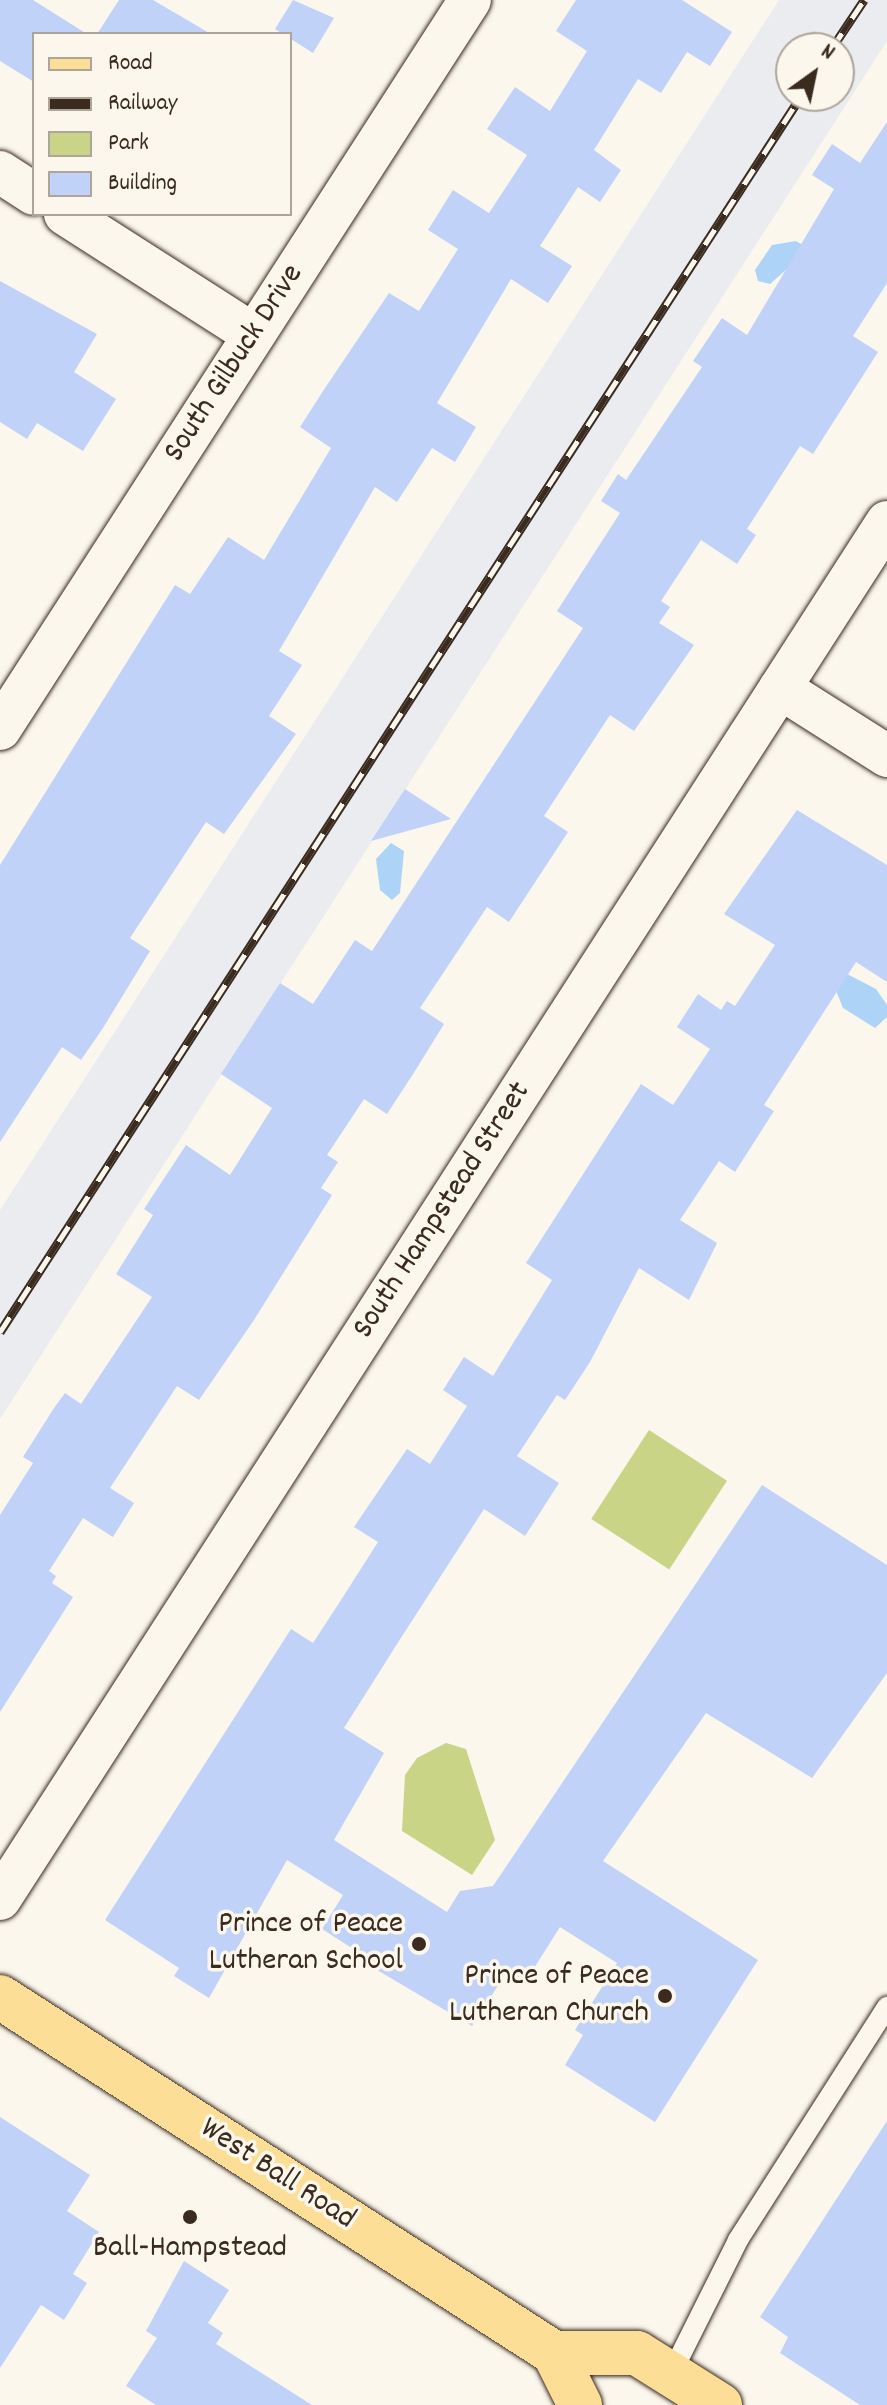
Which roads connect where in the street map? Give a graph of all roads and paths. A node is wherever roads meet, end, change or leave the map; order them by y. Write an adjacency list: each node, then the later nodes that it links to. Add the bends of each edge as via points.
1 (470, 0): 5 (street, South Gilbuck Drive)
2 (0, 172): 3 (street)
3 (32, 193)
4 (68, 216): 5 (street)
5 (254, 335): 8 (street, South Gilbuck Drive)
6 (887, 522): 7 (street, South Hampstead Street)
7 (780, 688): 9 (street); 10 (street, South Hampstead Street)
8 (0, 729)
9 (887, 756)
10 (0, 1899)
11 (0, 1997): 13 (main road, West Ball Road)
12 (887, 2007): 14 (lane, via 738,2240)
13 (554, 2353): 14 (main road, via 637,2353); 15 (main road)
14 (671, 2374): 16 (main road)
15 (580, 2405)
16 (720, 2405)

